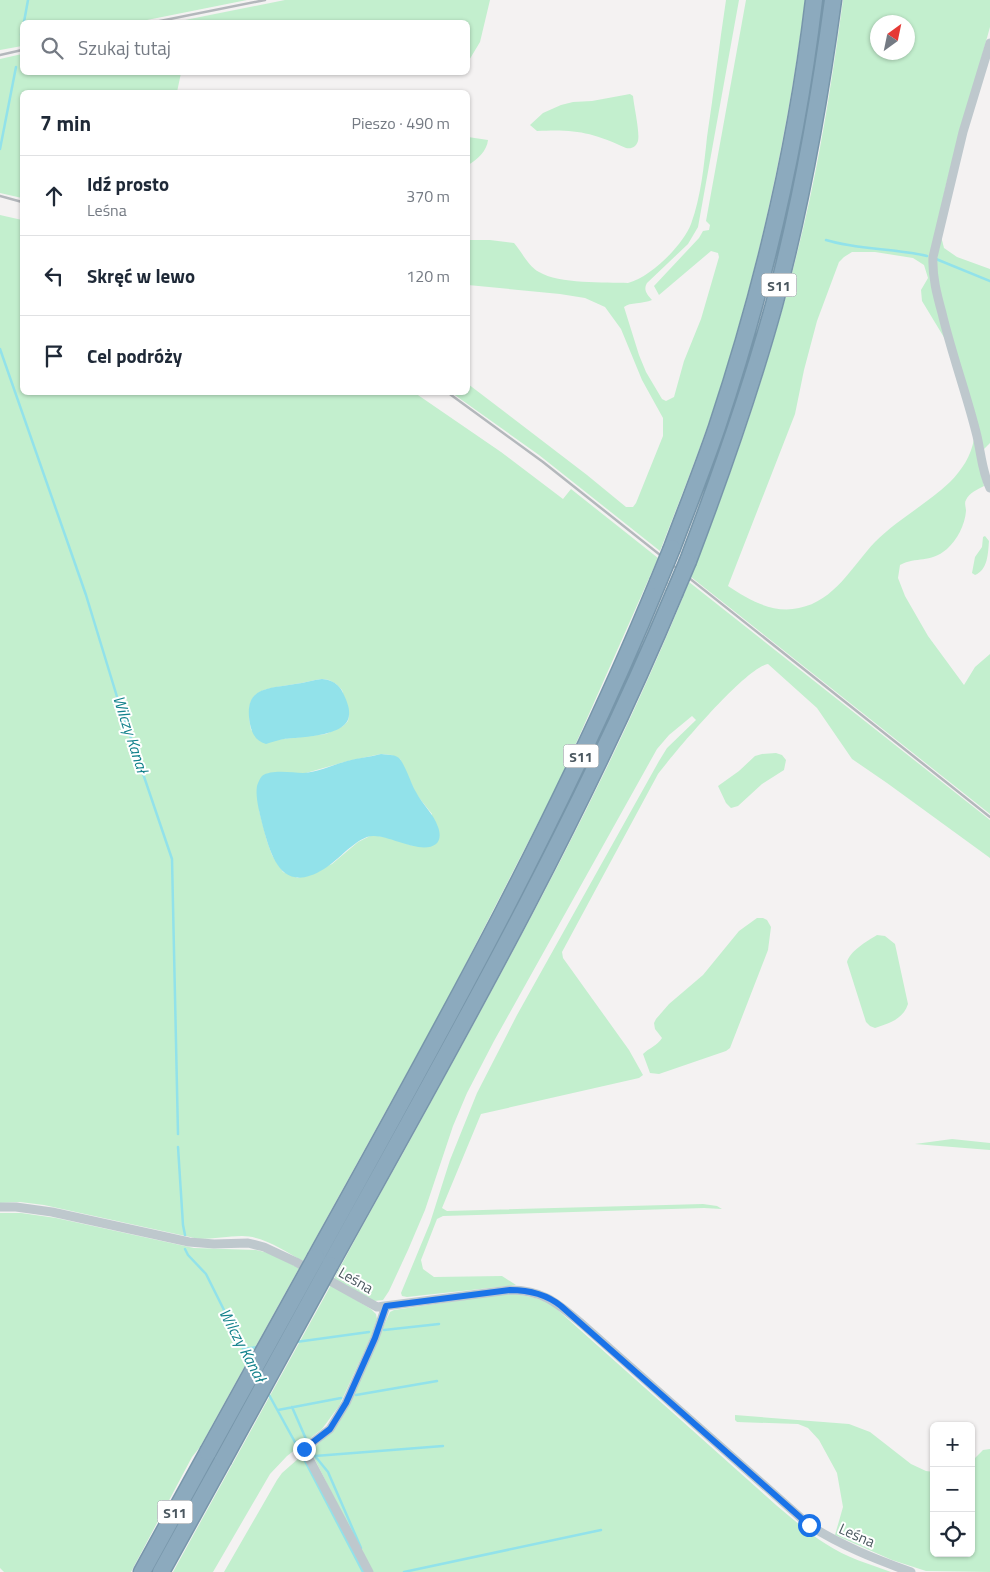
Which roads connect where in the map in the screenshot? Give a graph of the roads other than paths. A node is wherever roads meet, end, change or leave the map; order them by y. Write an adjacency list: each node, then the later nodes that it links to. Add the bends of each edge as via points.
1 (814, 0): 7 (highway, S11, bridge, via 792,142 764,268 717,427 658,582 593,731 512,894)
2 (833, 0): 8 (highway, S11, bridge, via 820,95 774,305 715,490 674,594 608,741 527,904)
3 (990, 42): 4 (street, via 963,132 932,265 948,338)
4 (990, 488)
5 (0, 1206): 6 (street, Leśna, via 52,1212 188,1242 264,1246 377,1307)
6 (386, 1306): 9 (street, via 346,1403 330,1429 304,1449); 10 (street, Leśna, via 510,1290 524,1290 552,1299 809,1525 832,1540)
7 (142, 1572)
8 (161, 1572)
9 (369, 1572)
10 (911, 1572)

